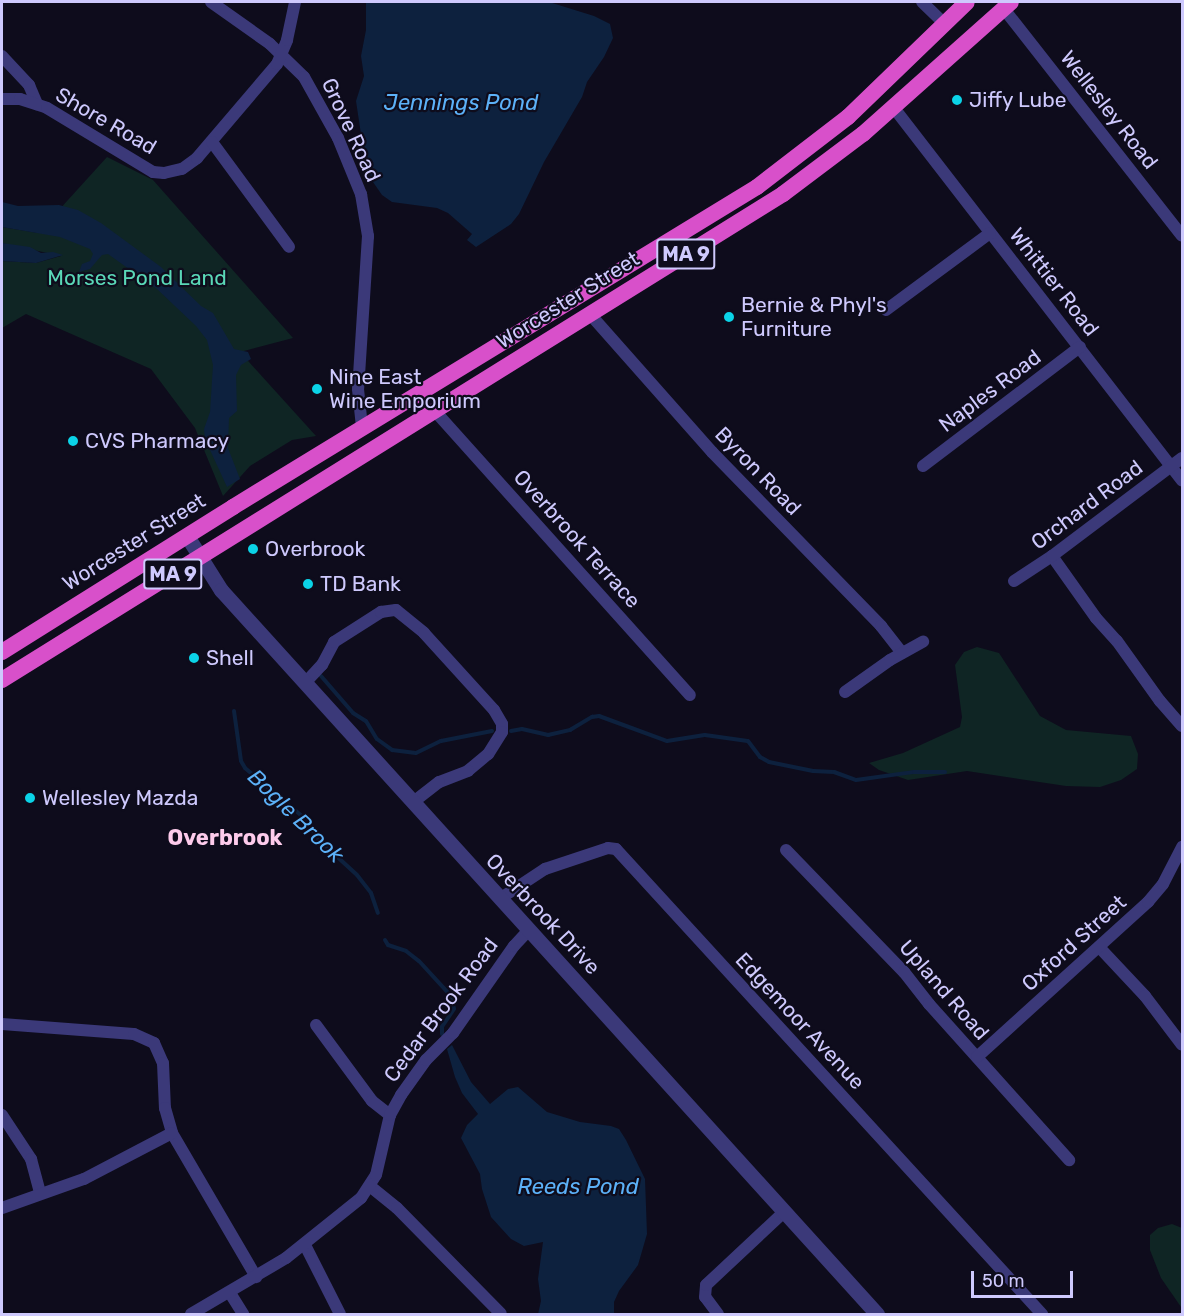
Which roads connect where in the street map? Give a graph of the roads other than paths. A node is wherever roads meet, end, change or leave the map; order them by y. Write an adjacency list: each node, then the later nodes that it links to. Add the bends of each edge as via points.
1 (211, 2): 7 (street, Grove Road)
2 (295, 2): 7 (street)
3 (922, 2): 6 (street)
4 (967, 2): 6 (highway, Worcester Street / MA 9)
5 (1008, 5): 11 (highway, Worcester Street / MA 9); 14 (street, Wellesley Road)
6 (945, 24): 20 (highway, Worcester Street / MA 9, via 837,127 757,187)
7 (283, 54): 12 (street, Shore Road); 20 (street, Grove Road, via 322,105 365,208 368,253 358,389)
8 (2, 56): 10 (street, via 29,85)
9 (2, 99): 10 (street, Shore Road)
10 (38, 104): 12 (street, Shore Road, via 153,172 182,169)
11 (894, 108): 13 (street, Whittier Road); 17 (highway, Worcester Street / MA 9, via 789,189)
12 (212, 142): 15 (street)
13 (990, 233): 16 (street); 18 (street, Whittier Road)
14 (1182, 236)
15 (289, 248)
16 (886, 309)
17 (589, 313): 19 (highway, Worcester Street / MA 9); 31 (street, Byron Road, via 712,452)
18 (1080, 347): 22 (street, Naples Road); 23 (street, Whittier Road)
19 (434, 410): 27 (highway, Worcester Street / MA 9); 35 (street, Overbrook Terrace)
20 (362, 428): 25 (highway, Worcester Street / MA 9)
21 (1182, 458): 23 (street, Orchard Road)
22 (923, 466)
23 (1171, 466): 24 (street, Whittier Road); 26 (street, Orchard Road)
24 (1182, 481)
25 (187, 536): 27 (street, Overbrook Drive); 30 (highway, Worcester Street / MA 9)
26 (1052, 556): 28 (street, Orchard Road); 36 (street)
27 (200, 558): 32 (highway, Worcester Street / MA 9); 33 (street, Overbrook Drive, via 221,590)
28 (1014, 581)
29 (923, 642): 31 (street)
30 (2, 652)
31 (902, 653): 34 (street)
32 (2, 680)
33 (305, 683): 37 (street, Overbrook Drive); 37 (street, via 322,665 334,642 381,612 396,610 424,633 494,710 502,732 488,754 468,771 439,782)
34 (845, 692)
35 (690, 695)
36 (1182, 726)
37 (413, 802): 40 (street, Overbrook Drive)
38 (1182, 847): 42 (street, Oxford Street, via 1156,892)
39 (786, 850): 46 (street, Upland Road, via 887,954)
40 (501, 898): 41 (street, Overbrook Drive); 64 (street, Edgemoor Avenue, via 545,869 608,848 616,849)
41 (529, 930): 48 (street, Cedar Brook Road, via 453,1033 408,1083); 54 (street, Overbrook Drive)
42 (1099, 947): 45 (street); 46 (street, Oxford Street)
43 (2, 1024): 49 (street, via 145,1037 154,1043 163,1063 165,1108)
44 (316, 1025): 48 (street, via 372,1101)
45 (1182, 1045)
46 (977, 1057): 50 (street, Upland Road)
47 (2, 1115): 52 (street, via 31,1159)
48 (390, 1115): 51 (street, Cedar Brook Road)
49 (172, 1133): 52 (street, via 84,1179); 56 (street)
50 (1069, 1160)
51 (371, 1187): 55 (street); 61 (street, via 397,1208)
52 (40, 1192): 53 (street)
53 (2, 1208)
54 (784, 1212): 62 (street, via 706,1285 705,1297); 63 (street, Overbrook Drive)
55 (305, 1245): 56 (street); 60 (street)
56 (256, 1277): 57 (street)
57 (230, 1293): 58 (street); 59 (street)
58 (191, 1314)
59 (243, 1314)
60 (340, 1314)
61 (501, 1314)
62 (718, 1314)
63 (877, 1314)
64 (1042, 1314)

